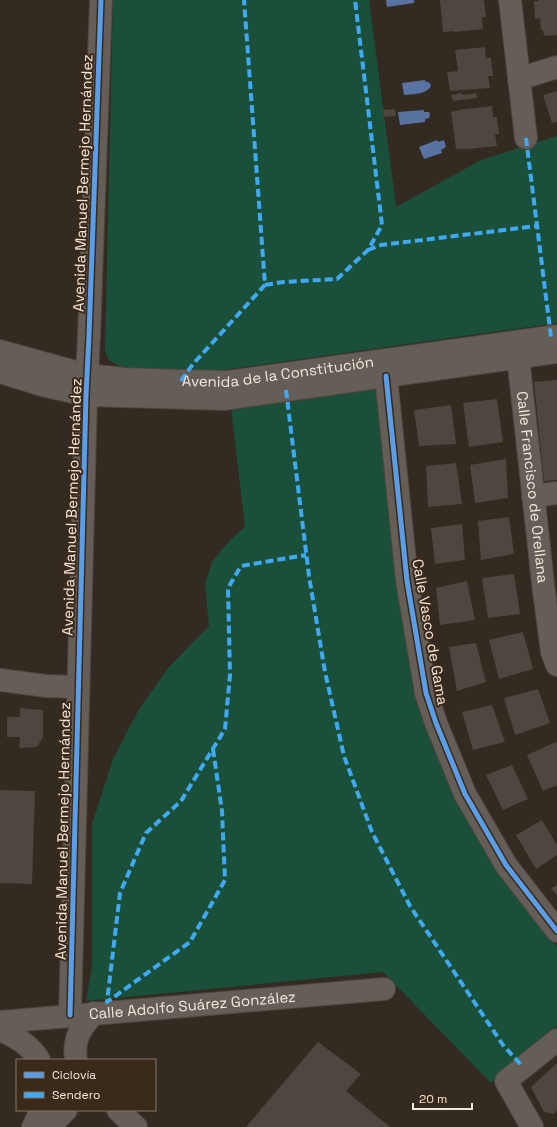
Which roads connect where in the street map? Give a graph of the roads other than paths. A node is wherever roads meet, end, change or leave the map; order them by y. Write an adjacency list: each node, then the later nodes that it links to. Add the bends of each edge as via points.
1 (101, 0): 12 (street, Avenida Manuel Bermejo Hernández)
2 (510, 0): 4 (street)
3 (557, 67): 4 (street)
4 (519, 79): 5 (street)
5 (526, 138)
6 (557, 336): 12 (street, Avenida de la Constitución, via 228,382 125,379)
7 (0, 351): 12 (street, Avenida de la Constitución)
8 (557, 352): 9 (street, Avenida de la Constitución)
9 (518, 357): 11 (street, Avenida de la Constitución); 14 (street, Calle Francisco de Orellana)
10 (0, 372): 12 (street, Avenida de la Constitución, via 42,384)
11 (386, 376): 12 (street, Avenida de la Constitución, via 224,399); 18 (street, Calle Vasco de Gama, via 407,582 426,692 465,794 506,865)
12 (87, 385): 17 (street, Avenida Manuel Bermejo Hernández)
13 (557, 493): 14 (street)
14 (533, 496): 15 (street, Calle Francisco de Orellana, via 551,645)
15 (557, 664)
16 (0, 680): 17 (street)
17 (78, 687): 21 (street, Avenida Manuel Bermejo Hernández)
18 (557, 931)
19 (384, 989): 20 (street, Calle Adolfo Suárez González)
20 (94, 1013): 21 (street, Calle Adolfo Suárez González); 27 (street, via 80,1029 75,1045)
21 (67, 1015): 22 (street, Calle Adolfo Suárez González); 26 (street, Avenida Manuel Bermejo Hernández)
22 (0, 1022)
23 (0, 1030): 25 (street, via 14,1036)
24 (557, 1040): 30 (street, via 506,1081)
25 (38, 1059)
26 (62, 1059)
27 (76, 1059)
28 (55, 1114): 29 (street)
29 (33, 1127)
30 (532, 1127)

